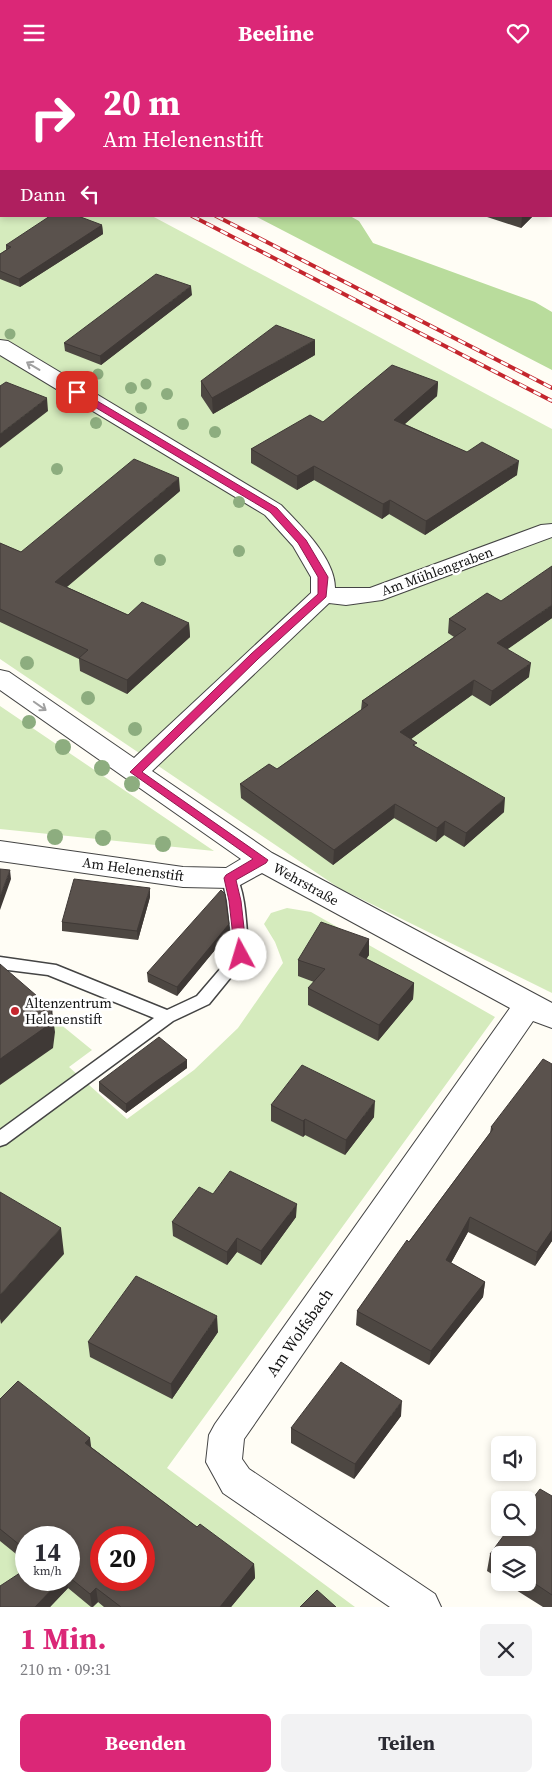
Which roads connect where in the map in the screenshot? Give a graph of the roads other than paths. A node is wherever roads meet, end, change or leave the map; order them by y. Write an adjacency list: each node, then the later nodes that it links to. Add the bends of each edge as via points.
1 (0, 347): 3 (street, one-way to 1, via 323,577 307,549 273,510)
2 (549, 530): 3 (street, Am Mühlengraben, via 373,595)
3 (323, 595): 5 (street)
4 (0, 678): 5 (street, Wehrstraße, one-way to 5)
5 (135, 772): 7 (street, Wehrstraße)
6 (0, 851): 8 (street, Am Helenenstift, via 183,877)
7 (262, 860): 8 (street); 10 (street, Wehrstraße)
8 (230, 878): 11 (lane, via 241,955 203,1000)
9 (0, 963): 11 (lane, via 50,969)
10 (540, 1011): 13 (street, Am Wolfsbach, via 227,1435 224,1462 236,1481)
11 (167, 1017): 12 (lane)
12 (0, 1139)
13 (422, 1607)

